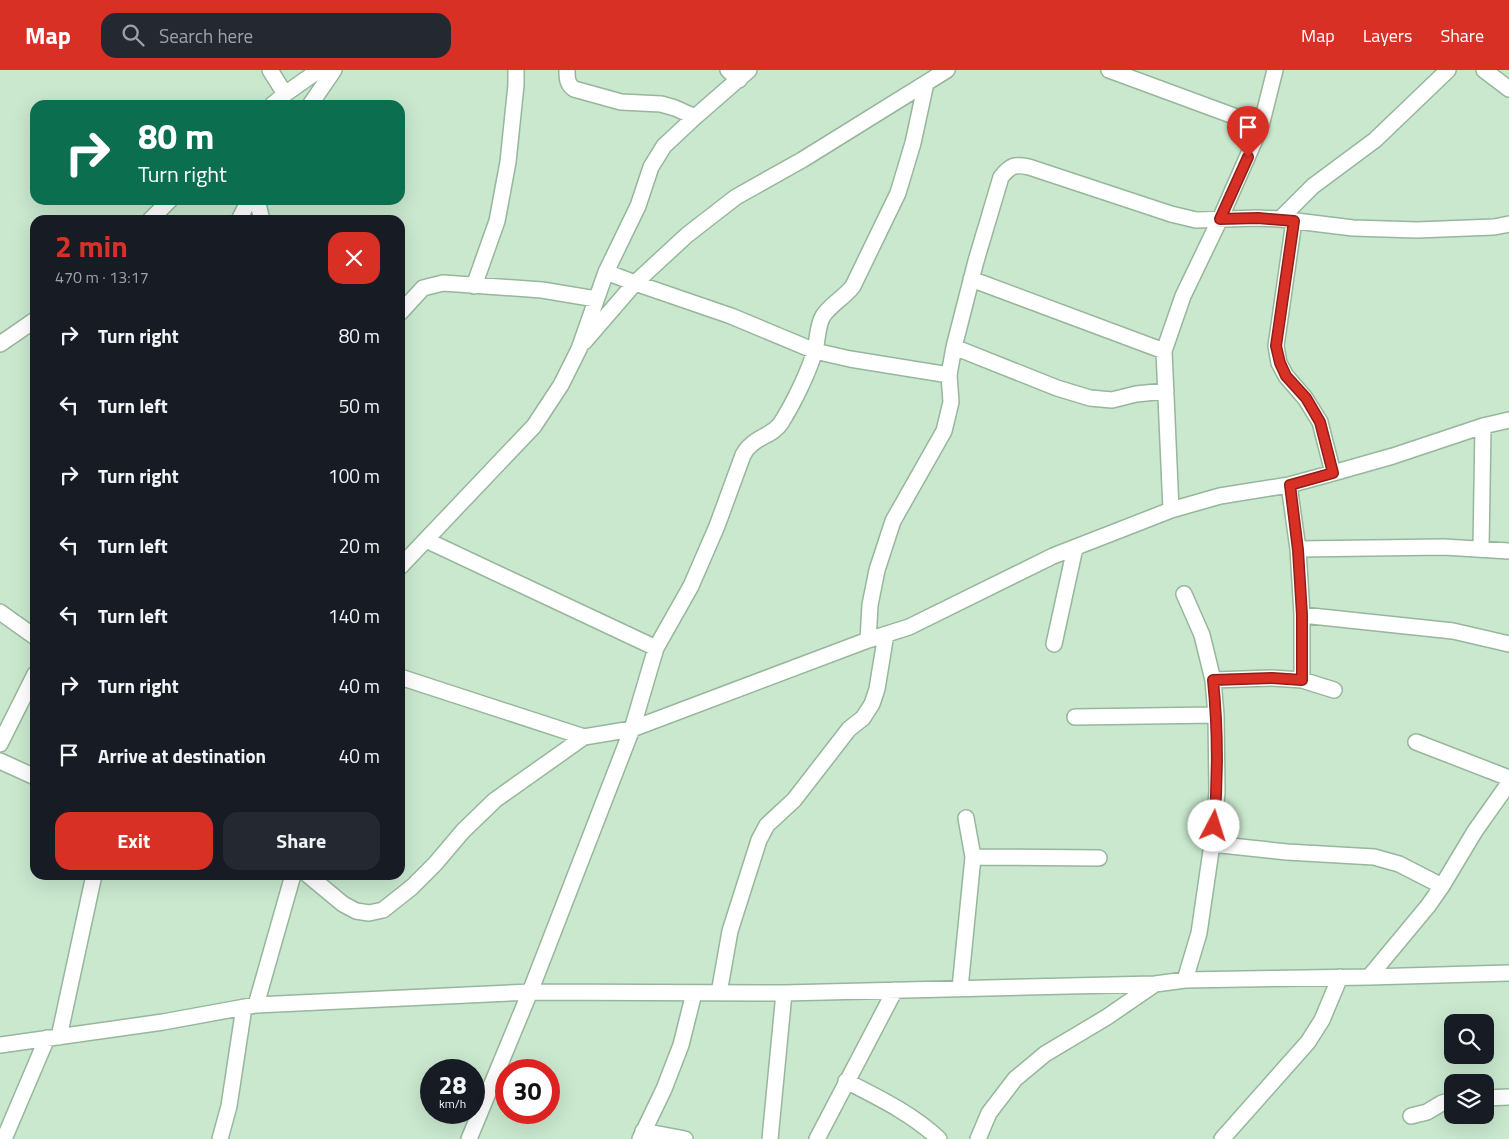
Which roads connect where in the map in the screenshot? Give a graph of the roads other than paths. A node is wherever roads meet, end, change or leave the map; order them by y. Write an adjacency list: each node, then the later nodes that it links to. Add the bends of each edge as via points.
1 (270, 70): 14 (street)
2 (319, 70): 14 (street)
3 (334, 70): 16 (street)
4 (516, 70): 27 (street, via 508,162 497,221)
5 (567, 70): 17 (street, via 568,81 574,89 621,102 660,104)
6 (947, 70): 12 (street)
7 (1108, 70): 18 (street)
8 (1275, 70): 18 (street)
9 (1448, 70): 22 (street, via 1375,140 1312,186)
10 (1484, 70): 13 (street)
11 (739, 73): 17 (street)
12 (926, 83): 26 (street, via 736,197 687,235); 34 (street, via 898,193 853,286 823,316)
13 (1509, 89)
14 (285, 94): 15 (street)
15 (278, 100)
16 (313, 100)
17 (695, 117): 24 (street, via 664,146 651,166 638,206)
18 (1261, 126): 21 (street)
19 (165, 205): 20 (street)
20 (155, 215)
21 (1220, 219): 22 (street); 25 (street, via 1196,220 1171,214 1018,165 1009,168 1002,176); 35 (street, via 1184,296)
22 (1287, 220): 23 (street, via 1353,228 1417,230); 40 (street, via 1276,346 1286,376 1306,398 1320,422)
23 (1509, 224)
24 (606, 272): 26 (street); 28 (street)
25 (971, 279): 32 (street); 35 (street)
26 (635, 284): 33 (street); 34 (street, via 731,316)
27 (474, 286): 28 (street, via 542,290); 29 (street, via 442,283 423,288)
28 (596, 299): 33 (street)
29 (405, 308)
30 (30, 323): 31 (street)
31 (0, 344)
32 (954, 347): 36 (street); 37 (street, via 1090,398 1112,400)
33 (579, 349): 43 (street, via 561,385 534,426)
34 (815, 351): 36 (street); 57 (street, via 798,394 780,425 750,446 743,455 691,586)
35 (1164, 351): 37 (street)
36 (948, 375): 54 (street, via 951,402 944,430 893,521 877,570)
37 (1166, 391): 42 (street)
38 (1509, 420): 39 (street)
39 (1483, 426): 40 (street); 45 (street)
40 (1333, 473): 41 (street)
41 (1290, 485): 42 (street, via 1220,496); 46 (street)
42 (1171, 510): 44 (street)
43 (426, 540): 48 (street); 57 (street)
44 (1075, 548): 53 (street, via 909,627); 55 (street)
45 (1481, 548): 46 (street); 47 (street)
46 (1298, 550): 51 (street)
47 (1509, 551)
48 (405, 563)
49 (1184, 594): 59 (street, via 1202,635)
50 (0, 612): 52 (street)
51 (1302, 615): 56 (street, via 1453,631); 60 (street)
52 (30, 633)
53 (886, 634): 54 (street); 90 (street, via 872,704 863,718 849,728 794,800 767,825 758,840 730,931)
54 (868, 640): 65 (street)
55 (1054, 644)
56 (1509, 644)
57 (656, 648): 65 (street)
58 (405, 679): 66 (street)
59 (1213, 680): 60 (street); 63 (street)
60 (1302, 680): 62 (street)
61 (30, 684): 68 (street)
62 (1334, 690)
63 (1216, 715): 64 (street); 74 (street, via 1217,792)
64 (1075, 717)
65 (632, 729): 66 (street); 88 (street)
66 (584, 737): 79 (street, via 495,800 412,887 383,910 356,911)
67 (1416, 742): 71 (street)
68 (0, 744)
69 (0, 761): 70 (street)
70 (30, 775)
71 (1509, 778)
72 (1509, 783): 80 (street)
73 (966, 818): 75 (street)
74 (1212, 844): 80 (street, via 1374,858 1398,864); 84 (street, via 1199,933)
75 (973, 857): 76 (street); 86 (street)
76 (1099, 858)
77 (93, 880): 93 (street)
78 (291, 880): 92 (street)
79 (314, 880)
80 (1442, 886): 83 (street)
81 (1509, 973): 83 (street)
82 (1340, 977): 83 (street); 84 (street); 109 (street, via 1322,1020 1308,1042)
83 (1370, 978)
84 (1185, 980): 85 (street)
85 (1155, 984): 86 (street); 108 (street, via 1045,1054 1015,1079 989,1113)
86 (960, 988): 87 (street)
87 (895, 990): 91 (street); 95 (street)
88 (530, 992): 89 (street); 92 (street); 103 (street)
89 (694, 993): 90 (street); 100 (street, via 681,1045)
90 (719, 993): 91 (street)
91 (784, 993): 105 (street)
92 (250, 1006): 93 (street); 102 (street)
93 (53, 1037): 94 (street); 101 (street)
94 (0, 1045)
95 (846, 1081): 106 (street); 107 (street, via 890,1103)
96 (1509, 1097): 97 (street)
97 (1494, 1098)
98 (1444, 1102): 99 (street, via 1427,1112)
99 (1411, 1116)
100 (641, 1135): 104 (street)
101 (4, 1139)
102 (220, 1139)
103 (469, 1139)
104 (685, 1139)
105 (770, 1139)
106 (817, 1139)
107 (939, 1139)
108 (978, 1139)
109 (1222, 1139)

